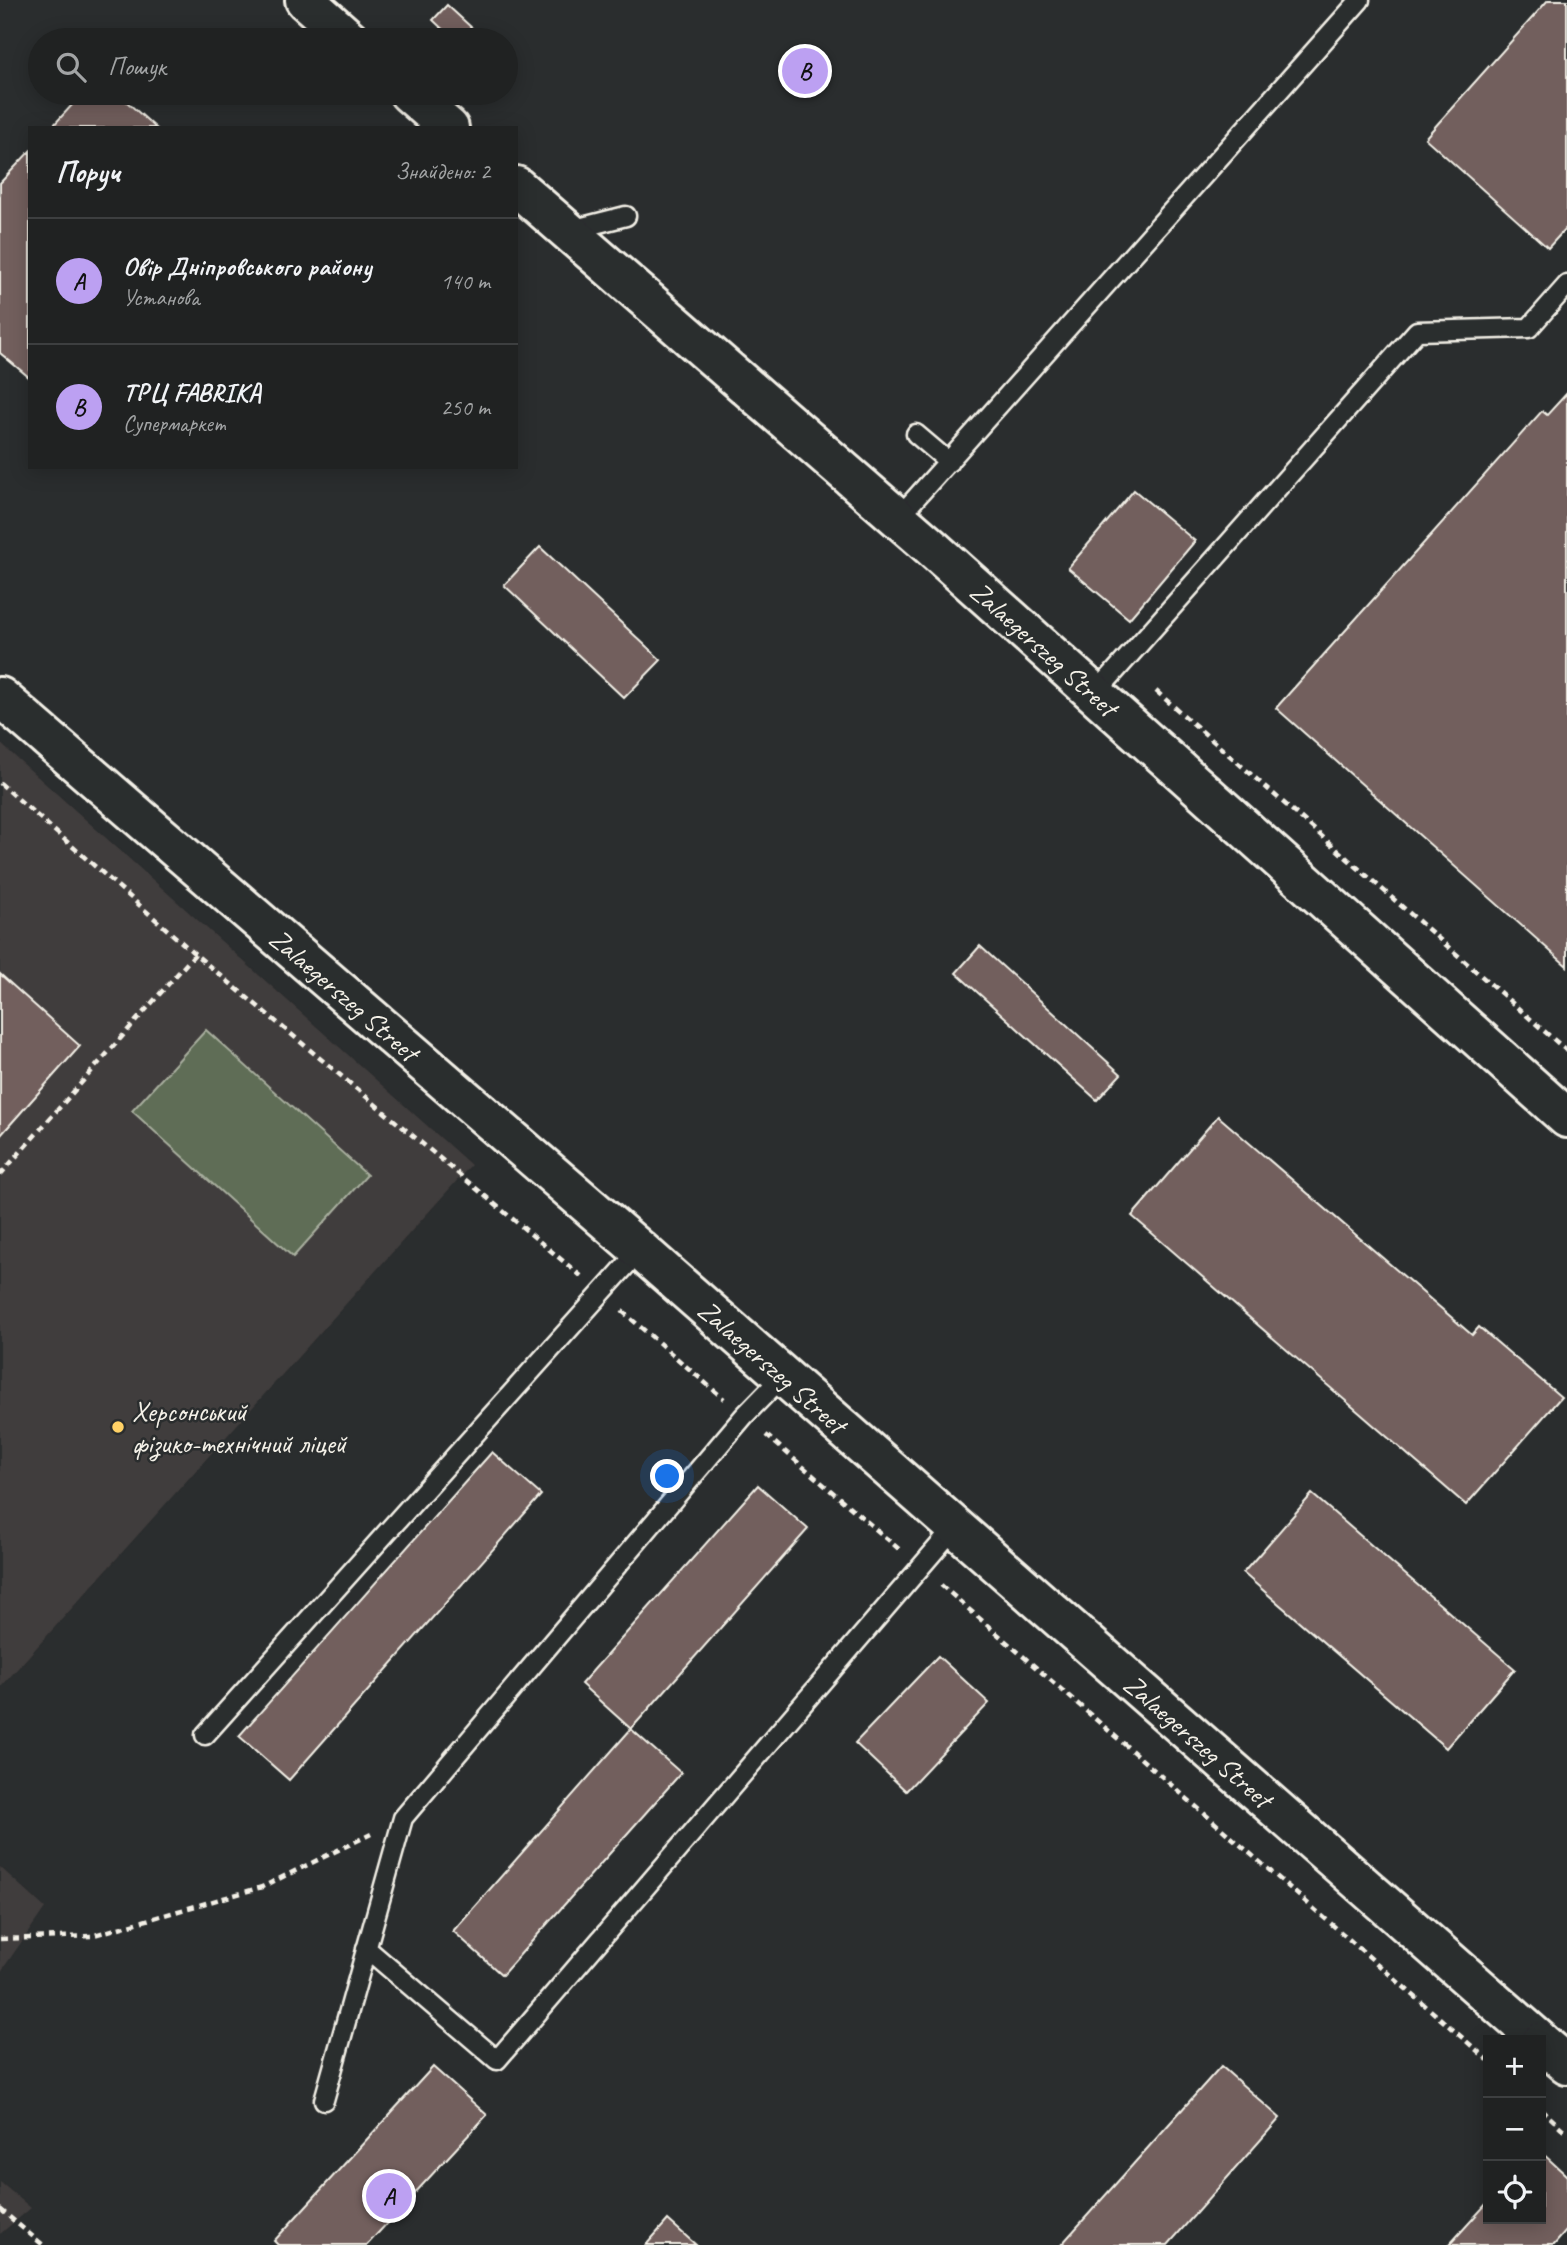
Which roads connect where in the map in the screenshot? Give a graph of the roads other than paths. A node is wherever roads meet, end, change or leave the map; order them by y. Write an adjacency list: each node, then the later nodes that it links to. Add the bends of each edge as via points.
1 (305, 0): 3 (main road)
2 (1360, 0): 11 (lane)
3 (336, 28)
4 (423, 105): 5 (main road)
5 (447, 126)
6 (518, 188): 8 (main road, Zalaegerszeg Street)
7 (626, 216): 8 (lane)
8 (567, 231): 12 (main road, Zalaegerszeg Street)
9 (1567, 285): 13 (lane, via 1529,328 1417,331)
10 (916, 434): 11 (lane)
11 (949, 463): 12 (lane)
12 (898, 518): 13 (main road, Zalaegerszeg Street)
13 (1094, 694): 15 (main road, Zalaegerszeg Street)
14 (0, 697): 16 (main road, Zalaegerszeg Street)
15 (1567, 1118)
16 (640, 1250): 17 (main road, Zalaegerszeg Street); 19 (lane)
17 (782, 1377): 18 (main road, Zalaegerszeg Street); 20 (lane, via 403,1818)
18 (955, 1527): 20 (lane, via 497,2060); 21 (main road, Zalaegerszeg Street)
19 (205, 1735)
20 (366, 1948): 22 (lane)
21 (1554, 2048)
22 (324, 2100)

